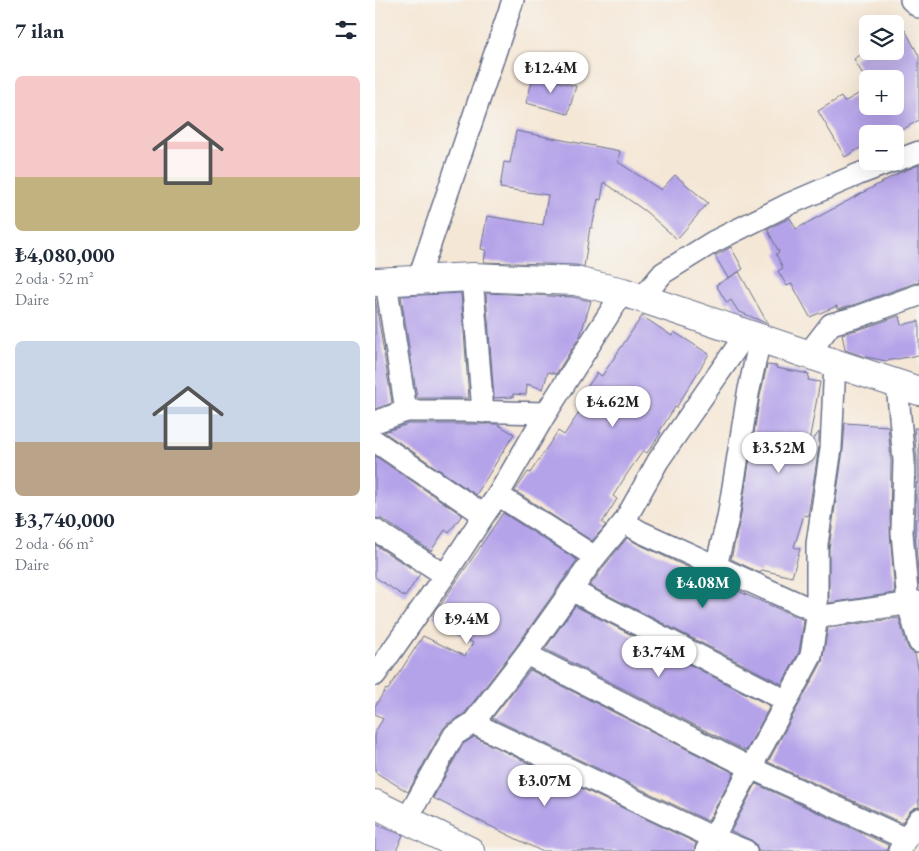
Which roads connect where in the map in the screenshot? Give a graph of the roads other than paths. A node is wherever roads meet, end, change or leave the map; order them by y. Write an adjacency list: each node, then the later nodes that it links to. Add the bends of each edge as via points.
1 (513, 0): 8 (street)
2 (911, 0): 3 (street)
3 (919, 7)
4 (919, 152): 5 (street)
5 (904, 157)
6 (870, 170): 11 (street, via 789,204 713,242)
7 (471, 277): 8 (street); 11 (street, via 575,281); 17 (street)
8 (417, 280): 9 (street)
9 (380, 282): 16 (street)
10 (919, 294): 13 (street, via 831,324)
11 (633, 295): 12 (street); 18 (street)
12 (753, 336): 13 (street); 23 (street, via 659,461); 26 (street, via 748,394 728,518)
13 (807, 354): 14 (street)
14 (835, 363): 15 (street); 30 (street, via 831,448 817,544)
15 (908, 387): 29 (street, via 902,532)
16 (406, 411): 17 (street); 19 (street)
17 (483, 412): 18 (street)
18 (546, 413): 21 (street)
19 (375, 422)
20 (375, 441): 22 (street)
21 (498, 496): 22 (street); 25 (street)
22 (483, 515): 27 (street)
23 (624, 522): 25 (street); 26 (street)
24 (375, 530): 27 (street)
25 (595, 557): 28 (street)
26 (715, 566): 30 (street)
27 (445, 575): 33 (street)
28 (571, 590): 32 (street); 34 (street)
29 (913, 603): 30 (street); 31 (street)
30 (817, 614): 34 (street, via 811,656)
31 (919, 642)
32 (527, 654): 35 (street); 36 (street)
33 (377, 670)
34 (787, 701): 36 (street)
35 (473, 723): 38 (street, via 454,735); 40 (street)
36 (751, 768): 40 (street); 41 (street)
37 (375, 804): 38 (street)
38 (407, 819): 42 (street)
39 (919, 819): 41 (street)
40 (710, 844): 43 (street)
41 (903, 845)
42 (470, 851)
43 (746, 851)

